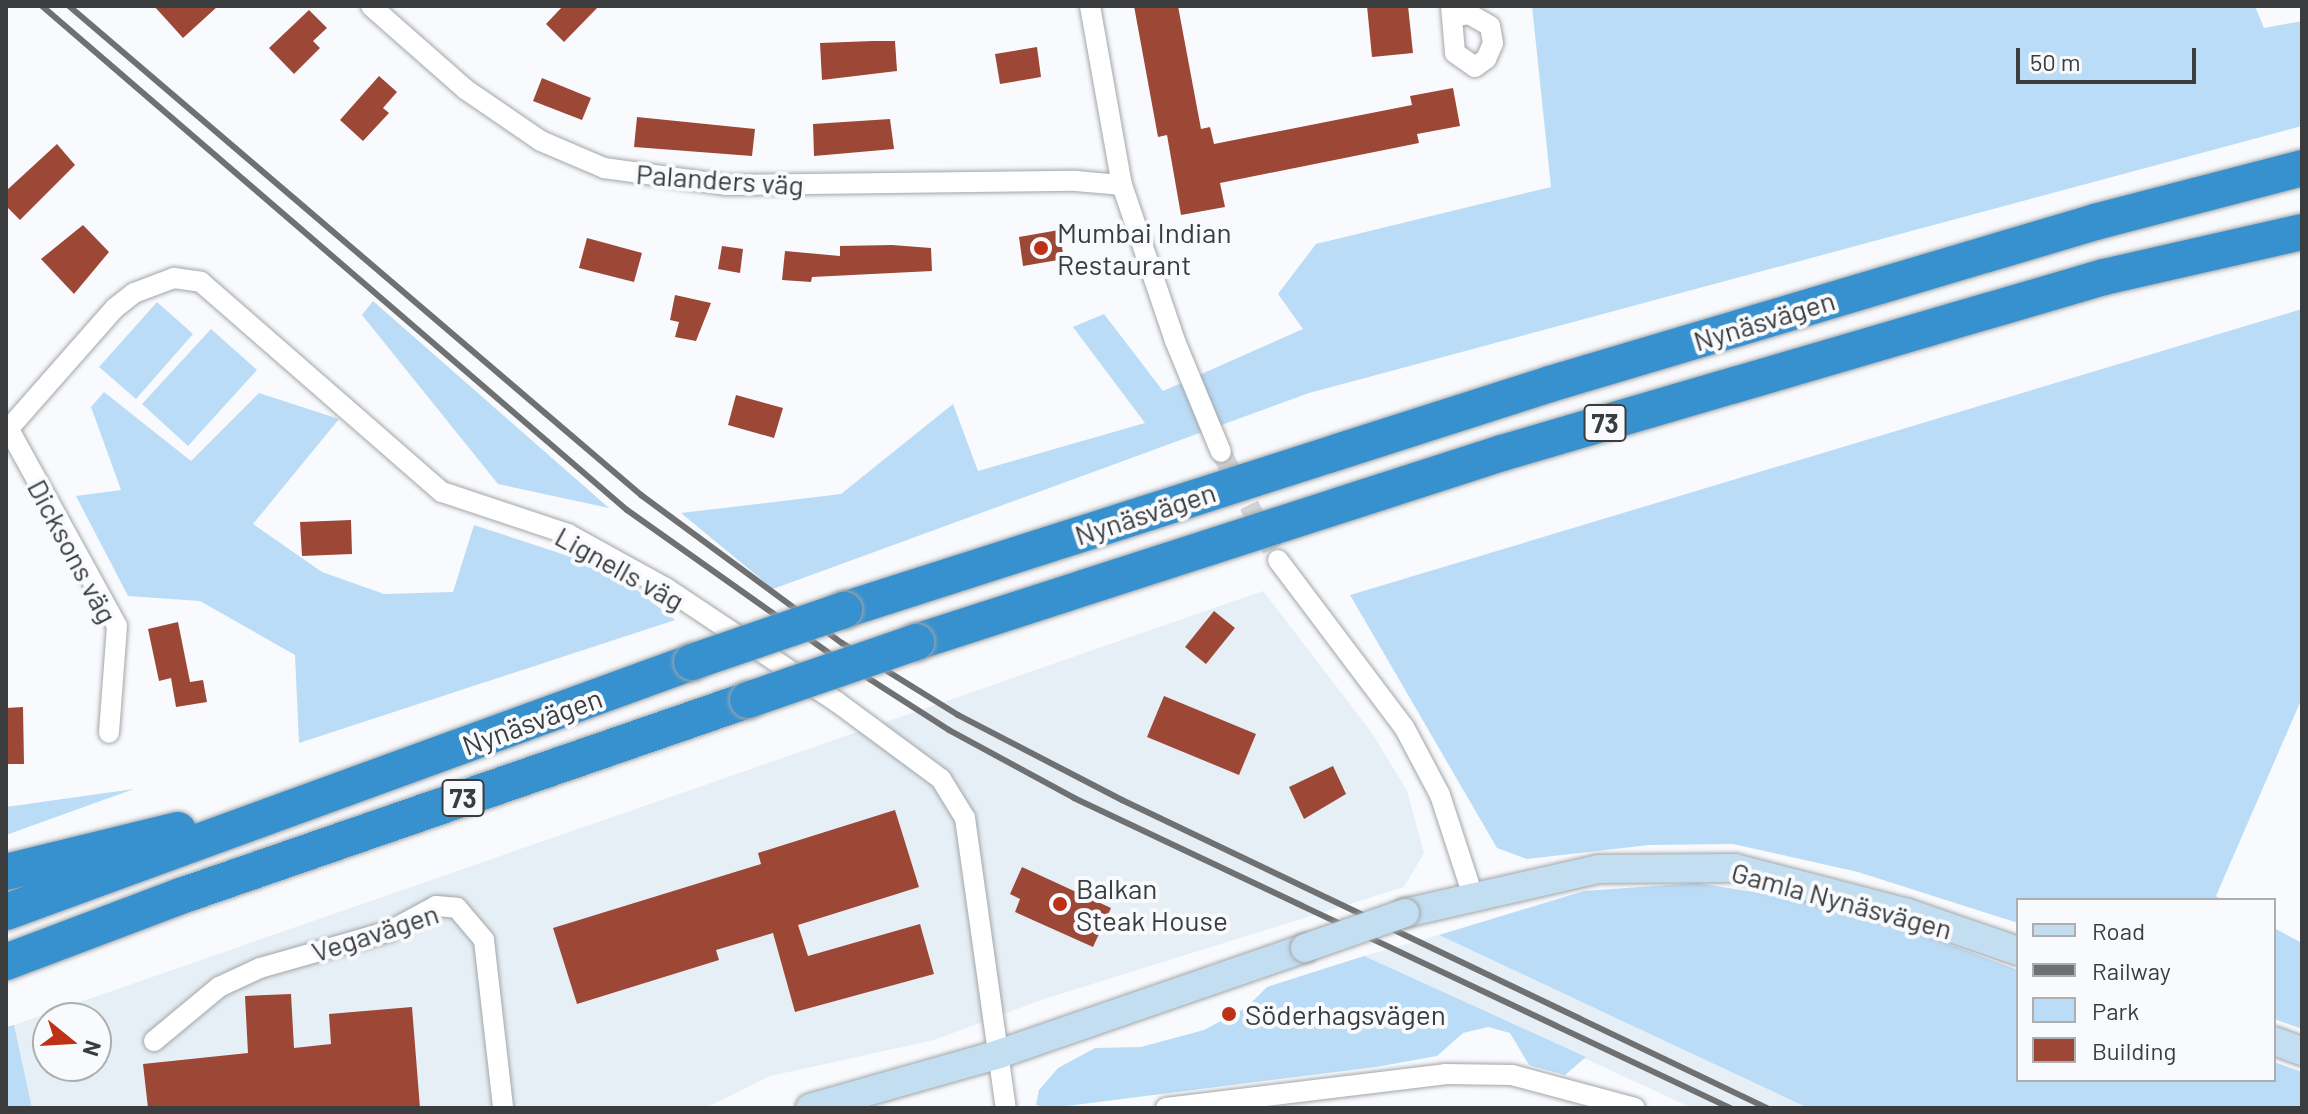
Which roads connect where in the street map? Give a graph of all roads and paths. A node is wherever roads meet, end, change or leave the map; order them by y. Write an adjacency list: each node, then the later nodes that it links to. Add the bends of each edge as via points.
1 (371, 6): 4 (street, Palanders väg, via 465,89 541,141 604,168 726,185)
2 (1090, 6): 4 (street)
3 (2302, 168): 10 (highway, Nynäsvägen / 73, bridge, via 2095,222 1550,384 844,610)
4 (1122, 185): 7 (street, via 1175,341)
5 (2302, 232): 15 (highway, Nynäsvägen / 73, bridge, via 2104,277 1502,453 916,642 178,897)
6 (8, 425): 9 (street, Dicksons väg, via 17,451 56,509 117,626); 19 (street, Lignells väg, via 125,300 162,280 201,282 442,492 568,534 666,588 941,779 965,818)
7 (1221, 452)
8 (1278, 560): 12 (street, via 1316,618 1404,727 1440,795)
9 (109, 733)
10 (309, 802): 11 (highway); 13 (highway, Nynäsvägen / 73)
11 (6, 872)
12 (1473, 896): 14 (street, Gamla Nynäsvägen, via 1598,869 1735,868 1908,913); 19 (street, bridge, via 1405,913)
13 (6, 912)
14 (2016, 950)
15 (6, 962)
16 (154, 1041): 20 (street, Vegavägen, via 219,987 260,968 390,931 436,906 457,908 484,940)
17 (2276, 1042): 18 (street)
18 (2302, 1051)
19 (999, 1054): 21 (street); 22 (street)
20 (503, 1108)
21 (810, 1108)
22 (1006, 1108)
23 (1166, 1108): 24 (street, via 1445,1074 1535,1079)
24 (1635, 1108)

